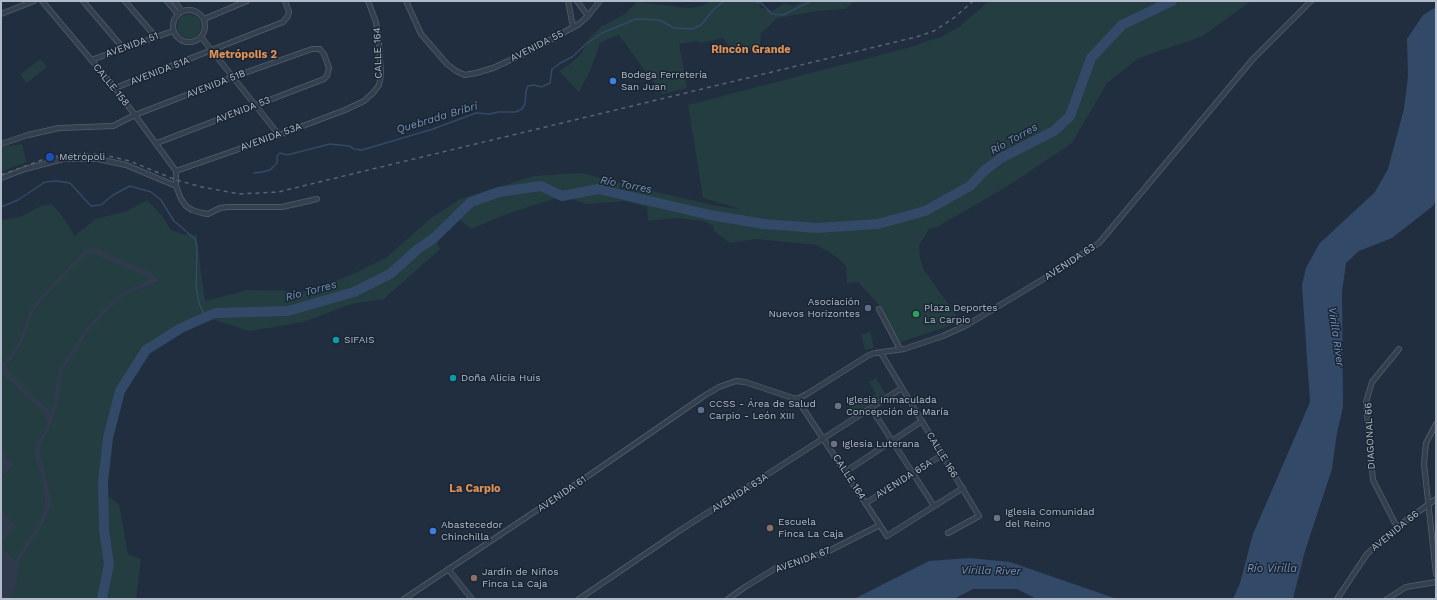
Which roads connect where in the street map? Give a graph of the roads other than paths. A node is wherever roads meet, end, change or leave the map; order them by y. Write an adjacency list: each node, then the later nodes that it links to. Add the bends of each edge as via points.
1 (34, 1): 16 (street)
2 (42, 1): 26 (street, CALLE 158)
3 (83, 1): 23 (street)
4 (125, 1): 21 (street)
5 (167, 1): 15 (street)
6 (174, 1): 15 (street)
7 (247, 1): 18 (street)
8 (285, 1): 25 (street, AVENIDA 51A, via 289,12 283,22)
9 (368, 1): 29 (street, CALLE 164, via 376,22 381,75 379,85)
10 (406, 1): 19 (street, AVENIDA 55, via 426,40 447,64 466,75 493,68)
11 (568, 1): 19 (street)
12 (577, 1): 17 (street)
13 (600, 1): 17 (street, AVENIDA 55)
14 (1311, 1): 41 (street, AVENIDA 63, via 1253,59 1099,243 967,325 944,336)
15 (180, 12): 18 (street, via 198,12); 20 (street, via 173,21)
16 (1, 14)
17 (588, 16): 19 (street, AVENIDA 55)
18 (204, 19): 22 (street, via 205,29)
19 (573, 27)
20 (173, 30): 21 (street, AVENIDA 51); 22 (street, via 178,38 187,42)
21 (155, 36): 23 (street, AVENIDA 51)
22 (200, 37): 25 (street)
23 (123, 48): 26 (street, AVENIDA 51)
24 (320, 49): 27 (street, AVENIDA 51B, via 312,49); 30 (street, AVENIDA 53, via 329,65 328,76)
25 (212, 50): 27 (street); 28 (street, AVENIDA 51A)
26 (91, 60): 28 (street, CALLE 158)
27 (233, 77): 30 (street); 31 (street, AVENIDA 51B)
28 (115, 88): 31 (street, CALLE 158)
29 (364, 101): 32 (street, AVENIDA 53A)
30 (255, 104): 32 (street); 33 (street, AVENIDA 53)
31 (135, 115): 33 (street, CALLE 158); 34 (street, AVENIDA 51B, via 113,126 59,128)
32 (279, 135): 35 (street, AVENIDA 53A)
33 (157, 143): 35 (street, CALLE 158)
34 (1, 144)
35 (176, 171): 37 (street)
36 (1, 178): 37 (street, via 63,159 98,160 126,165)
37 (176, 186): 38 (street, via 186,206 208,214 220,208 282,207)
38 (317, 199)
39 (879, 309): 41 (street)
40 (1399, 349): 59 (street, DIAGONAL 66, via 1372,382 1366,402 1372,480)
41 (900, 350): 42 (street, AVENIDA 63)
42 (881, 353): 43 (street, CALLE 166); 44 (street, AVENIDA 63, via 870,355)
43 (902, 388): 45 (street, AVENIDA 63A); 46 (street, CALLE 166)
44 (797, 399): 48 (street, CALLE 164); 61 (street, AVENIDA 61, via 745,382 736,381 719,387)
45 (871, 408): 48 (street, AVENIDA 63A); 49 (street)
46 (922, 421): 49 (street); 50 (street, CALLE 166)
47 (1436, 424): 56 (street, via 1426,443 1424,464)
48 (823, 438): 51 (street, CALLE 164); 66 (street, AVENIDA 63A)
49 (891, 440): 51 (street); 52 (street)
50 (942, 455): 52 (street, AVENIDA 65A); 53 (street, CALLE 166)
51 (845, 472): 55 (street, CALLE 164)
52 (912, 473): 55 (street, AVENIDA 65A); 57 (street)
53 (963, 488): 57 (street); 60 (street, CALLE 166, via 979,516)
54 (1436, 499): 56 (street, AVENIDA 66)
55 (866, 504): 58 (street, CALLE 164)
56 (1429, 504): 59 (street, AVENIDA 66); 62 (street)
57 (934, 506): 58 (street, CALLE 164, via 887,536)
58 (880, 525): 67 (street, AVENIDA 67, via 823,554 776,568)
59 (1397, 527): 68 (street, AVENIDA 66, via 1367,554)
60 (948, 533)
61 (448, 569): 64 (street, AVENIDA 61); 65 (street)
62 (1436, 574)
63 (1436, 582): 69 (street, via 1406,587)
64 (404, 599)
65 (472, 599)
66 (579, 599)
67 (728, 599)
68 (1337, 599)
69 (1387, 599)

